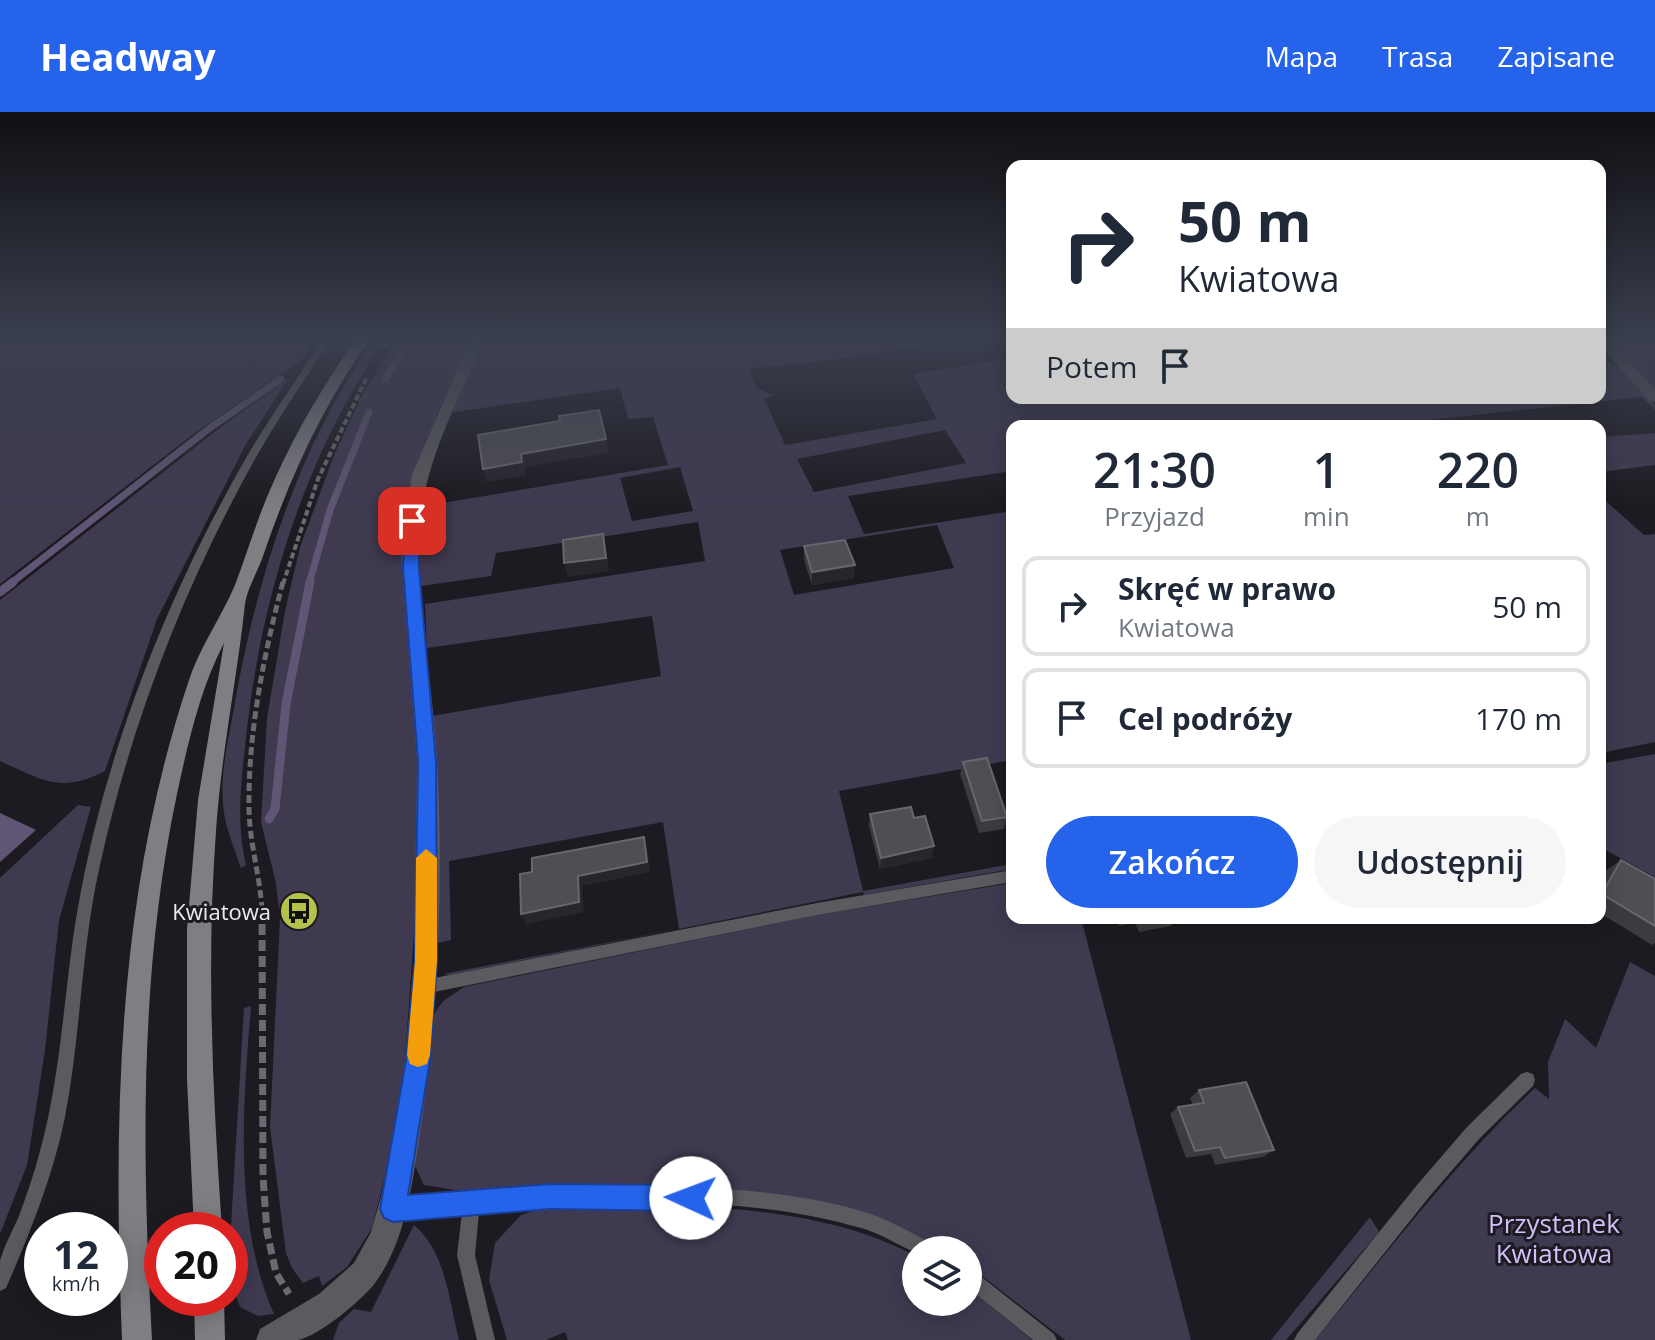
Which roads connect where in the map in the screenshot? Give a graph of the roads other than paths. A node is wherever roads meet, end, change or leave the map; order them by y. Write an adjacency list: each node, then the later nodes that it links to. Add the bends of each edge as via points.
1 (288, 394): 12 (lane, via 240,473 158,654 93,866 61,1095 46,1164)
2 (329, 394): 4 (main road, via 296,449)
3 (454, 394): 6 (street, via 420,475 411,533 427,761)
4 (237, 599): 10 (main road, via 206,824 196,952); 15 (main road, via 199,678 169,777 147,886 130,1161)
5 (1006, 877): 6 (lane)
6 (424, 987): 9 (street, via 418,1060)
7 (1527, 1080): 20 (lane, via 1423,1191)
8 (471, 1204): 9 (lane); 11 (lane, via 580,1196 750,1201 865,1220); 18 (lane, via 466,1255)
9 (393, 1209): 17 (street, via 379,1248 353,1286)
10 (207, 1212)
11 (902, 1238)
12 (0, 1282)
13 (982, 1288): 19 (lane)
14 (209, 1316): 16 (main road)
15 (137, 1340)
16 (210, 1340)
17 (271, 1340)
18 (486, 1340)
19 (1048, 1340)
20 (1303, 1340)

